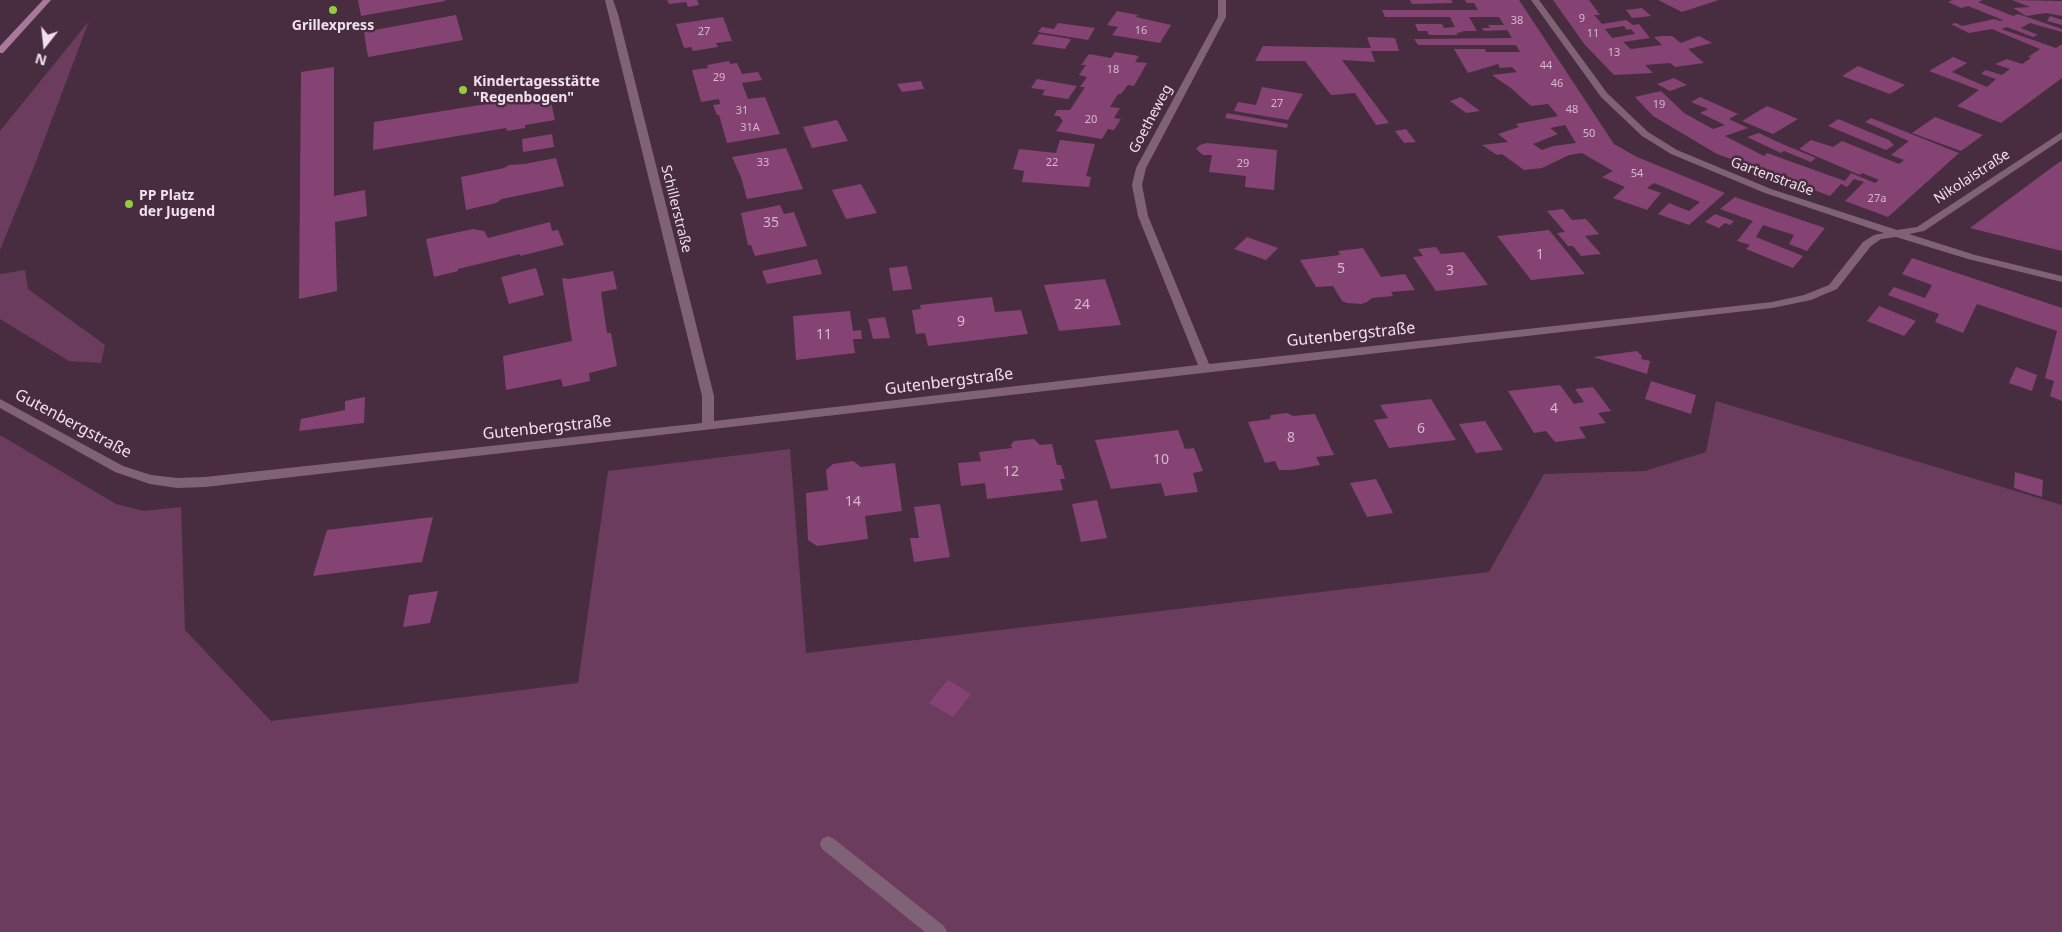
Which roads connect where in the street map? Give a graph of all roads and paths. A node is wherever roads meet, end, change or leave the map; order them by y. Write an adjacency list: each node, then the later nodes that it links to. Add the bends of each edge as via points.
1 (47, 0): 5 (main road)
2 (609, 0): 11 (street, Schillerstraße, via 708,396)
3 (1222, 0): 9 (street, Goetheweg, via 1222,17 1141,168 1137,185 1138,203)
4 (1535, 0): 7 (street, Gartenstraße, via 1604,94 1645,134 1674,152 1716,171)
5 (0, 51)
6 (2062, 135): 7 (street, Nikolaistraße, via 1920,229)
7 (1894, 234): 8 (street, Gartenstraße); 9 (street, Gutenbergstraße, via 1878,237 1867,244 1833,287 1807,298 1772,305)
8 (2062, 278)
9 (1205, 368): 11 (street, Gutenbergstraße)
10 (0, 402): 11 (street, Gutenbergstraße, via 119,469 177,483)
11 (708, 426)
12 (828, 844): 13 (street)
13 (938, 932)

